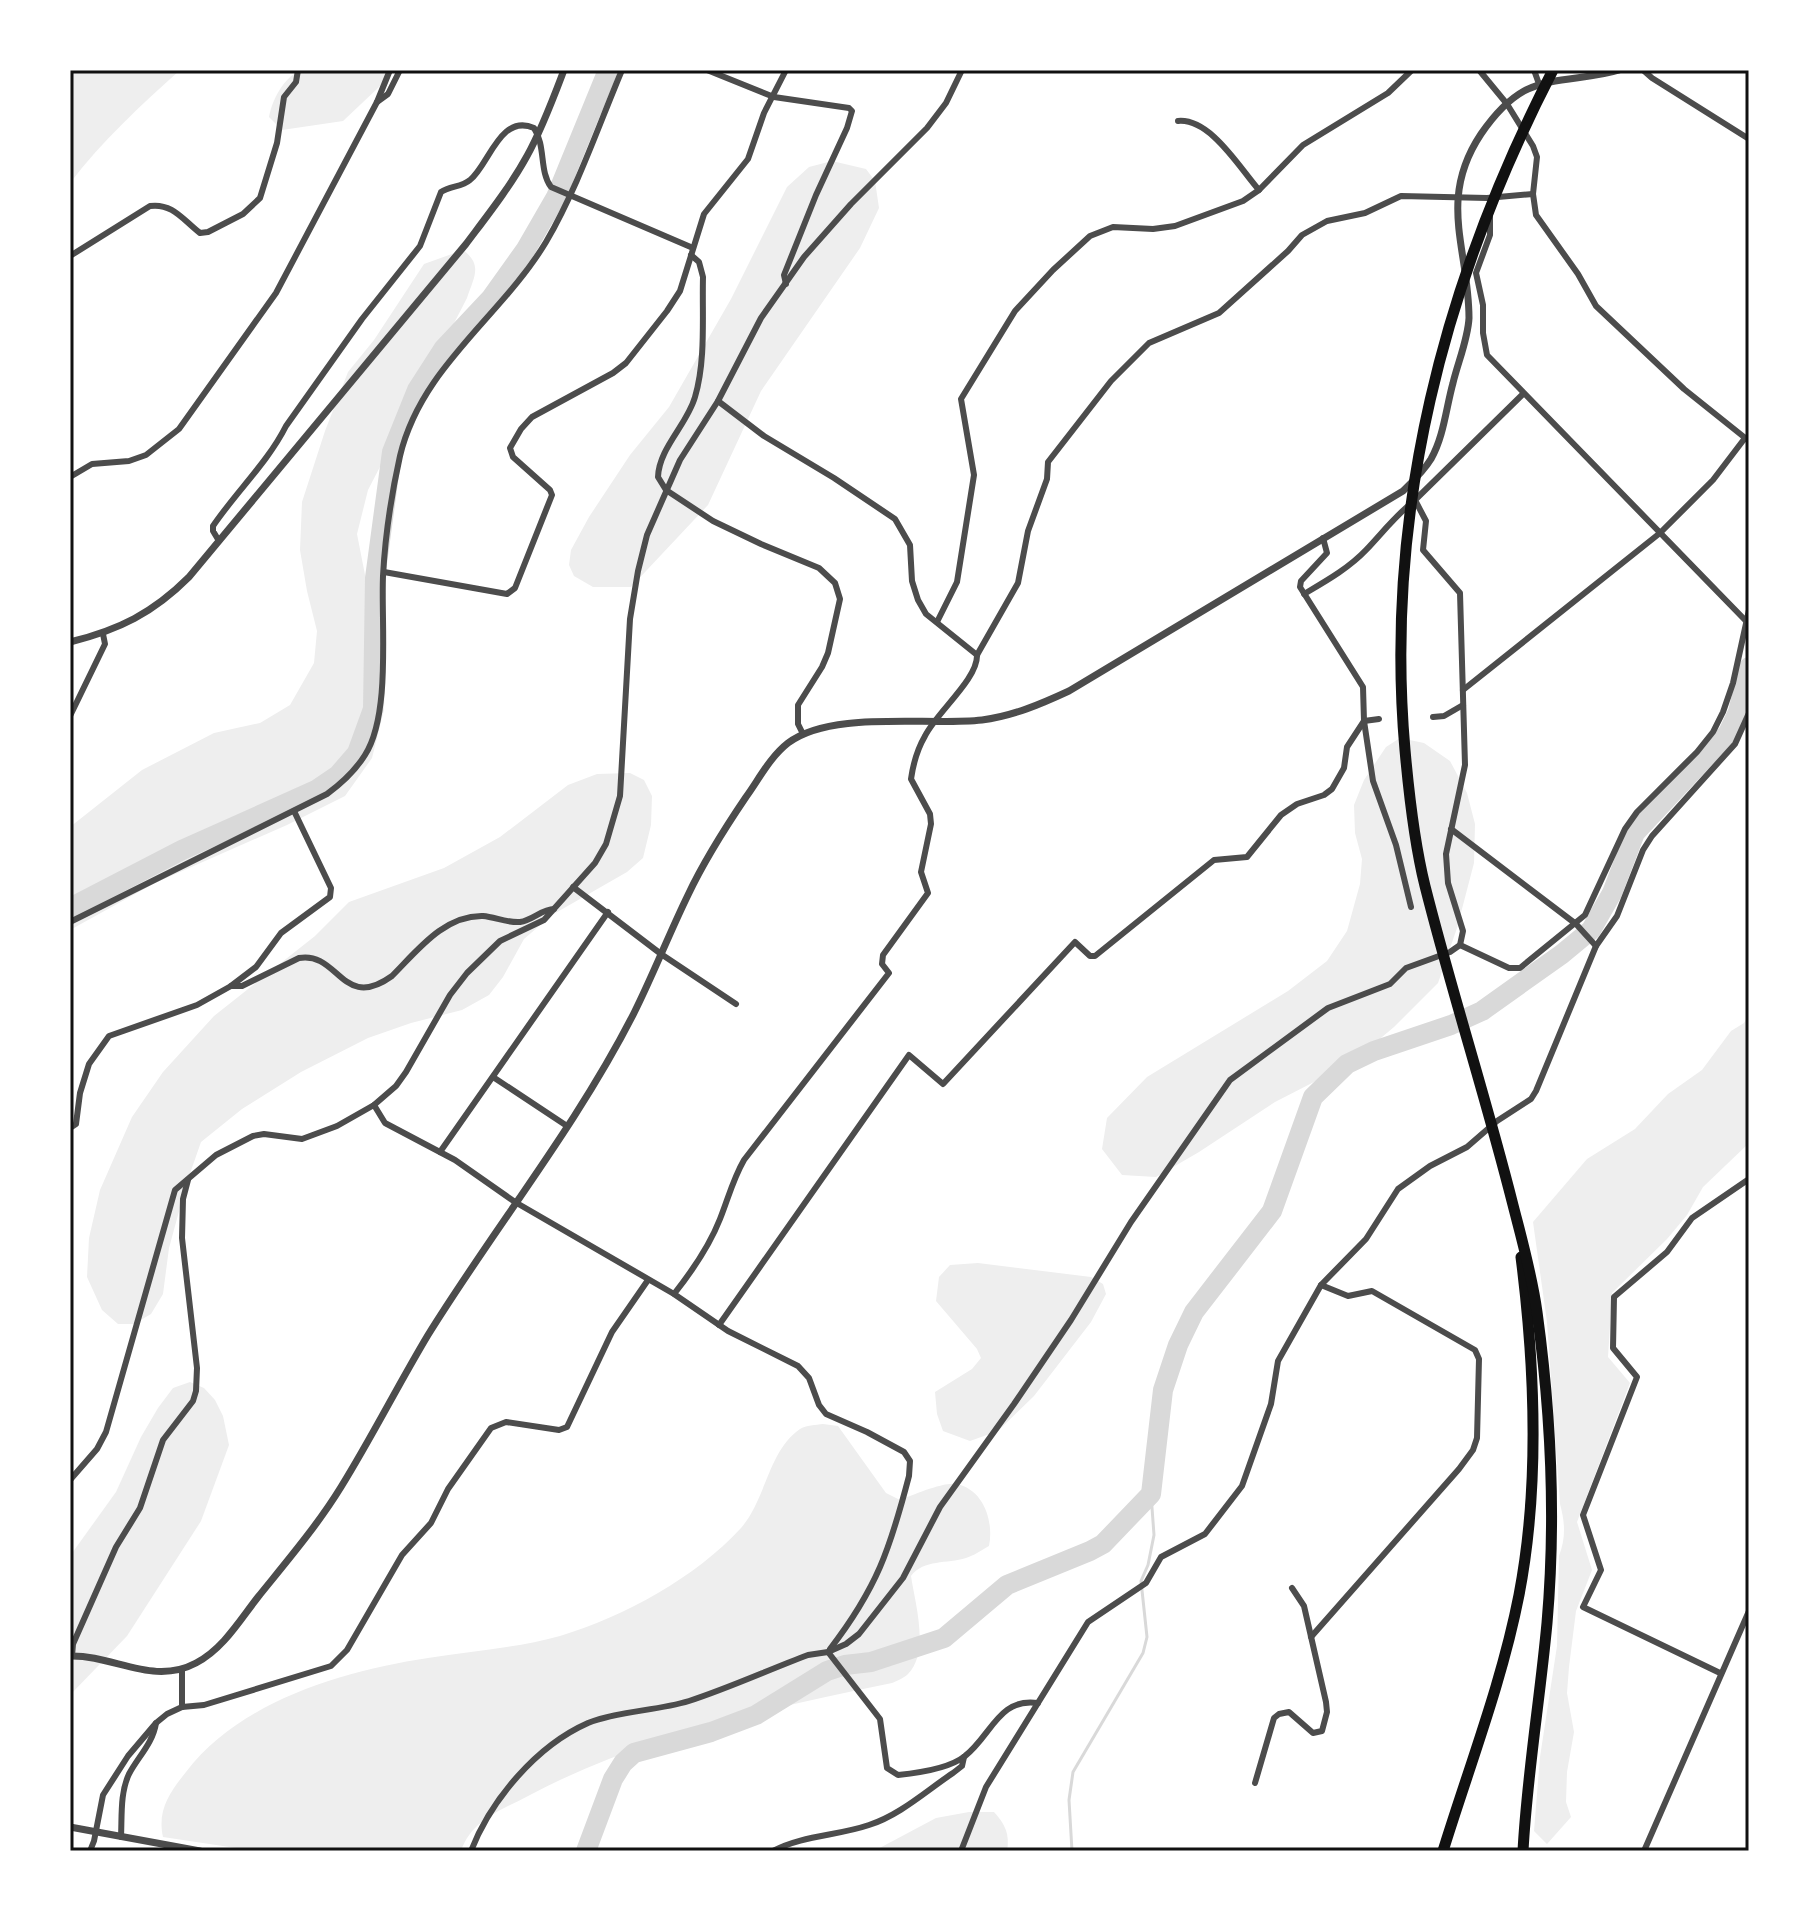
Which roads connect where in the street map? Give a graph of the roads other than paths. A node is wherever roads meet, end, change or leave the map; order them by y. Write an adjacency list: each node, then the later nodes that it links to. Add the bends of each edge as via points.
1 (298, 70): 28 (street, via 284,97 264,190 243,214 200,233 174,209 150,206)
2 (390, 70): 17 (street)
3 (400, 70): 17 (street, via 388,94)
4 (564, 70): 20 (street)
5 (622, 70): 23 (street)
6 (707, 70): 16 (street)
7 (786, 70): 16 (street)
8 (962, 70): 29 (street, via 927,128 851,204)
9 (1412, 70): 22 (street, via 1388,93 1303,145)
10 (1479, 70): 18 (street)
11 (1534, 70): 15 (street)
12 (1553, 70): 77 (highway, via 1498,183 1466,270 1430,397 1406,540 1401,656 1405,748 1424,883)
13 (1619, 70): 15 (street)
14 (1643, 70): 21 (street)
15 (1539, 84): 18 (street)
16 (774, 97): 27 (street, via 748,159 704,214); 29 (street, via 852,111 784,275)
17 (377, 102): 33 (street, via 276,293 179,429 146,455 92,464)
18 (1507, 104): 24 (street, via 1537,157); 25 (street, via 1474,145)
19 (1178, 121): 22 (street, via 1200,124)
20 (538, 134): 23 (street, via 547,183); 38 (street, via 466,244); 38 (street, via 526,125 505,133 473,178 441,192 420,246 213,526)
21 (1749, 139)
22 (1259, 190): 43 (street, via 1175,226 1103,229 1053,270 1015,311 961,399 974,475 957,582)
23 (562, 192): 27 (street); 39 (street, via 546,241 511,293 424,396 400,455)
24 (1533, 194): 26 (street); 32 (street, via 1536,215 1596,306 1684,389)
25 (1458, 197): 26 (street); 37 (street, via 1469,323 1437,446 1422,473 1403,491); 46 (street, via 1401,196 1365,213 1327,221 1302,235 1219,313 1149,343 1111,381 1048,462 1018,583)
26 (1487, 198): 30 (street, via 1492,227 1476,273 1484,344 1491,361)
27 (692, 251): 34 (street, via 703,277 700,372 690,412 658,468); 39 (street, via 680,291 626,363 532,417 510,448 552,495 515,588 507,594)
28 (70, 256)
29 (786, 284): 31 (street, via 749,337)
30 (1523, 394): 35 (street); 36 (street)
31 (718, 401): 34 (street); 43 (street, via 895,519 910,545 918,600)
32 (1747, 439): 36 (street)
33 (70, 477)
34 (666, 490): 55 (street, via 713,521 819,568 835,583 840,599 828,653 797,711); 58 (street, via 647,535 630,619 620,796 606,844)
35 (1415, 500): 40 (street, via 1366,550); 47 (street, via 1426,521 1423,550 1460,593)
36 (1660, 533): 42 (street); 47 (street)
37 (1323, 538): 40 (street, via 1327,553 1301,581); 54 (street, via 1069,691 986,720)
38 (219, 541): 44 (street, via 167,599)
39 (384, 572): 56 (street, via 381,706 367,753 341,784)
40 (1304, 594): 53 (street, via 1358,677 1365,698)
41 (1749, 610): 42 (street)
42 (1746, 621): 63 (street, via 1733,683 1713,732 1625,829)
43 (937, 622): 46 (street)
44 (103, 634): 45 (street); 50 (street, via 105,644)
45 (70, 642)
46 (977, 655): 54 (street, via 971,677)
47 (1463, 690): 48 (street)
48 (1463, 705): 51 (street); 57 (street, via 1465,765)
49 (1749, 713): 64 (street, via 1735,744 1652,836 1617,916)
50 (70, 716)
51 (1433, 717)
52 (1379, 719): 53 (street)
53 (1364, 721): 59 (street, via 1373,781); 81 (street, via 1347,747 1344,768 1332,789 1281,815 1247,857 1214,860 1095,956 1075,942 943,1084 909,1055)
54 (933, 723): 55 (street, via 842,723); 80 (street, via 911,779 930,814 921,872 928,893 883,955 889,973 744,1160 699,1263)
55 (803, 734): 66 (street, via 775,755 739,808 690,891)
56 (294, 811): 62 (street); 67 (street, via 331,888 330,897 281,933 256,967)
57 (1451, 829): 63 (street); 65 (street, via 1445,867 1463,931)
58 (573, 887): 60 (street); 61 (street)
59 (1411, 907)
60 (554, 909): 67 (street, via 522,921 484,916 445,926 392,976 366,988 355,987 308,957); 70 (street, via 539,924 500,941 467,973 406,1072)
61 (608, 912): 66 (street); 69 (street)
62 (70, 922)
63 (1578, 926): 64 (street); 65 (street, via 1515,969)
64 (1594, 944): 79 (street, via 1531,1099 1398,1189 1366,1239)
65 (1460, 945): 86 (street, via 1406,968 1390,984 1328,1008 1230,1080 940,1507 903,1578 859,1634)
66 (661, 954): 68 (street); 71 (street, via 634,1012)
67 (231, 986): 72 (street, via 197,1005 109,1036 89,1064 76,1124)
68 (736, 1004)
69 (493, 1077): 71 (street); 73 (street)
70 (374, 1105): 73 (street, via 385,1123); 75 (street, via 302,1139 253,1136 216,1155)
71 (567, 1126): 76 (street)
72 (70, 1128)
73 (440, 1152): 76 (street)
74 (1749, 1179): 89 (street, via 1692,1218 1667,1252 1614,1297 1613,1348 1637,1377 1583,1515 1601,1570 1583,1607)
75 (188, 1180): 82 (street, via 175,1190 106,1432); 87 (street, via 182,1238 196,1391 163,1440 140,1508 106,1567)
76 (515, 1202): 78 (street); 88 (street, via 427,1336 323,1514 221,1644)
77 (1513, 1205): 102 (highway, via 1528,1321 1532,1433 1526,1546 1506,1650); 103 (highway, via 1537,1308 1550,1491 1547,1623)
78 (648, 1280): 80 (street); 91 (street, via 612,1332 567,1427 506,1422 491,1428 431,1523 402,1555 340,1659 322,1670)
79 (1321, 1285): 85 (street, via 1348,1296 1372,1291 1475,1350 1477,1438 1459,1469); 90 (street, via 1278,1361 1271,1404 1242,1486 1205,1534 1161,1557 1146,1583 1088,1622)
80 (674, 1294): 81 (street)
81 (719, 1325): 86 (street, via 798,1366 826,1414 904,1452 910,1461 884,1561 856,1615)
82 (70, 1480)
83 (1292, 1588): 85 (street, via 1304,1606)
84 (1749, 1611): 89 (street)
85 (1311, 1637): 94 (street, via 1326,1702 1325,1725 1313,1733 1293,1714 1279,1714 1270,1724)
86 (828, 1652): 93 (street, via 880,1719 884,1756 892,1773 951,1764); 99 (street, via 690,1701 587,1724 550,1746 517,1775)
87 (71, 1656): 88 (street, via 150,1672)
88 (182, 1669): 91 (street)
89 (1720, 1673): 104 (street)
90 (1038, 1703): 93 (street, via 1013,1705); 101 (street, via 986,1787)
91 (182, 1707): 92 (street)
92 (156, 1723): 96 (street, via 128,1776); 97 (street, via 103,1795)
93 (964, 1757): 100 (street, via 962,1766 888,1818)
94 (1255, 1783)
95 (70, 1827): 96 (street)
96 (121, 1837): 98 (street)
97 (90, 1851)
98 (198, 1851)
99 (471, 1851)
100 (773, 1851)
101 (961, 1851)
102 (1443, 1851)
103 (1523, 1851)
104 (1644, 1851)

